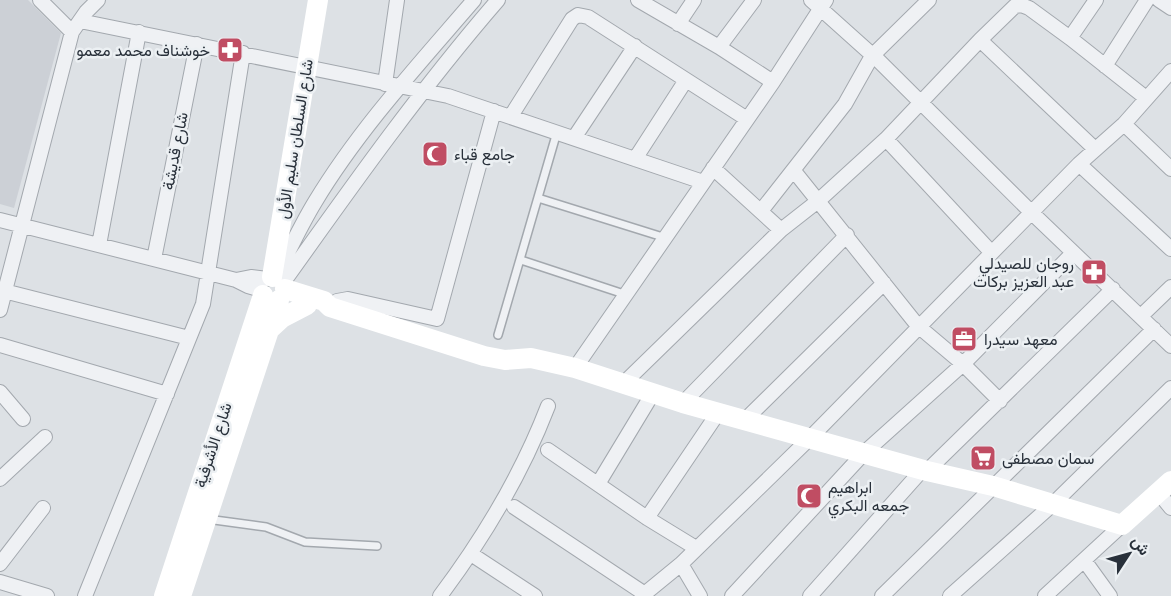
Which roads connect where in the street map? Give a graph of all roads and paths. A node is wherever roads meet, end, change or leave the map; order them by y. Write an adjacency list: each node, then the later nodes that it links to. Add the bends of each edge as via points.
1 (40, 0): 15 (street)
2 (98, 0): 15 (street)
3 (318, 0): 24 (street, شارع السلطان سليم الأول)
4 (397, 0): 29 (street)
5 (474, 0): 30 (street, شارع الأشرفية)
6 (498, 0): 31 (street, شارع الأشرفية)
7 (639, 0): 14 (street)
8 (694, 0): 14 (street)
9 (754, 0): 21 (street)
10 (929, 0): 23 (street)
11 (1096, 0): 17 (street)
12 (1147, 0): 25 (street)
13 (819, 3): 23 (street); 28 (street)
14 (678, 24): 21 (street)
15 (76, 26): 16 (street); 53 (street)
16 (140, 32): 19 (street); 57 (street)
17 (1070, 38): 18 (street, via 1021,5 1015,6); 25 (street)
18 (980, 40): 33 (street); 41 (street)
19 (196, 44): 22 (street); 61 (street, شارع قديشة)
20 (635, 46): 27 (street); 35 (street, via 588,17 578,15); 39 (street)
21 (719, 47): 28 (street)
22 (243, 53): 24 (street); 63 (street)
23 (872, 56): 33 (street); 46 (street, via 845,104)
24 (307, 66): 29 (street); 65 (street, شارع السلطان سليم الأول)
25 (1105, 66): 32 (street)
26 (1171, 71): 32 (street)
27 (686, 80): 36 (street); 42 (street)
28 (773, 82): 36 (street)
29 (385, 84): 30 (street)
30 (400, 86): 31 (street); 65 (street, شارع الأشرفية, via 315,201)
31 (423, 90): 34 (street); 65 (street, شارع الأشرفية)
32 (1146, 98): 37 (street)
33 (920, 102): 40 (street); 51 (street)
34 (494, 111): 35 (street); 71 (street, via 437,320 348,299)
35 (511, 116): 38 (street)
36 (747, 119): 45 (street)
37 (1124, 124): 41 (street); 44 (street)
38 (557, 132): 39 (street); 48 (lane)
39 (574, 138): 42 (street)
40 (886, 139): 49 (street); 59 (street)
41 (1095, 149): 43 (street)
42 (635, 159): 47 (street)
43 (1080, 164): 51 (street); 58 (street)
44 (1169, 164)
45 (713, 168): 47 (street); 50 (street)
46 (794, 171): 49 (street); 50 (street)
47 (703, 182): 56 (street)
48 (538, 198): 56 (lane); 62 (lane)
49 (818, 201): 54 (street); 55 (street)
50 (761, 211): 54 (street)
51 (1031, 212): 59 (street); 60 (street)
52 (0, 220): 53 (street)
53 (22, 226): 57 (street); 68 (street)
54 (781, 230): 83 (street)
55 (847, 235): 64 (street); 89 (street)
56 (666, 238): 69 (street)
57 (99, 245): 61 (street)
58 (1171, 249)
59 (991, 252): 74 (street)
60 (1073, 253): 67 (street); 81 (street)
61 (154, 259): 63 (street)
62 (521, 260): 69 (lane); 77 (lane)
63 (207, 272): 65 (street, via 248,286); 78 (street, via 203,304)
64 (884, 283): 74 (street); 93 (street)
65 (274, 287): 70 (street); 71 (street, via 324,301); 76 (street, شارع الأشرفية); 107 (street, شارع الأشرفية)
66 (1171, 287): 73 (street)
67 (1113, 289): 73 (street); 88 (street)
68 (2, 290): 72 (street); 78 (street)
69 (627, 295): 82 (street)
70 (307, 305): 71 (street); 76 (street)
71 (330, 307): 82 (street, via 494,358 531,358)
72 (0, 310)
73 (1141, 316): 75 (street)
74 (918, 326): 81 (street); 95 (street)
75 (1154, 329): 80 (street); 101 (street)
76 (269, 330): 107 (street, شارع الأشرفية)
77 (498, 335)
78 (189, 338): 86 (street)
79 (0, 345): 86 (street)
80 (1171, 346)
81 (963, 364): 88 (street); 97 (street)
82 (575, 368): 83 (street)
83 (623, 384): 85 (street)
84 (1171, 388): 103 (street)
85 (653, 393): 89 (street); 100 (street)
86 (167, 394): 119 (street)
87 (1, 395): 92 (street)
88 (1000, 401): 98 (street)
89 (683, 403): 91 (street)
90 (548, 406): 112 (street, via 508,494)
91 (718, 413): 93 (street); 108 (street)
92 (23, 419)
93 (745, 420): 95 (street)
94 (45, 437): 99 (street)
95 (810, 438): 97 (street); 111 (street)
96 (548, 450): 100 (street)
97 (864, 453): 98 (street); 125 (street)
98 (925, 470): 101 (street); 126 (street)
99 (0, 479)
100 (598, 484): 108 (street)
101 (993, 486): 103 (street); 127 (street)
102 (1165, 487): 106 (street); 109 (street)
103 (1053, 504): 109 (street); 128 (street)
104 (514, 507): 117 (street)
105 (43, 508): 114 (street)
106 (1171, 508)
107 (199, 518): 110 (lane, via 266,527 305,542); 120 (street, شارع الأشرفية); 121 (street, شارع الأشرفية)
108 (647, 518): 111 (street)
109 (1122, 525): 113 (street)
110 (377, 546)
111 (696, 548): 115 (street)
112 (471, 554): 122 (street); 123 (street)
113 (1084, 560): 129 (street); 130 (street)
114 (0, 564)
115 (681, 564): 117 (street); 124 (street)
116 (0, 582): 118 (street)
117 (643, 595)
118 (48, 596)
119 (85, 596)
120 (164, 596)
121 (181, 596)
122 (440, 596)
123 (535, 596)
124 (700, 596)
125 (732, 596)
126 (810, 596)
127 (882, 596)
128 (950, 596)
129 (1046, 596)
130 (1110, 596)

